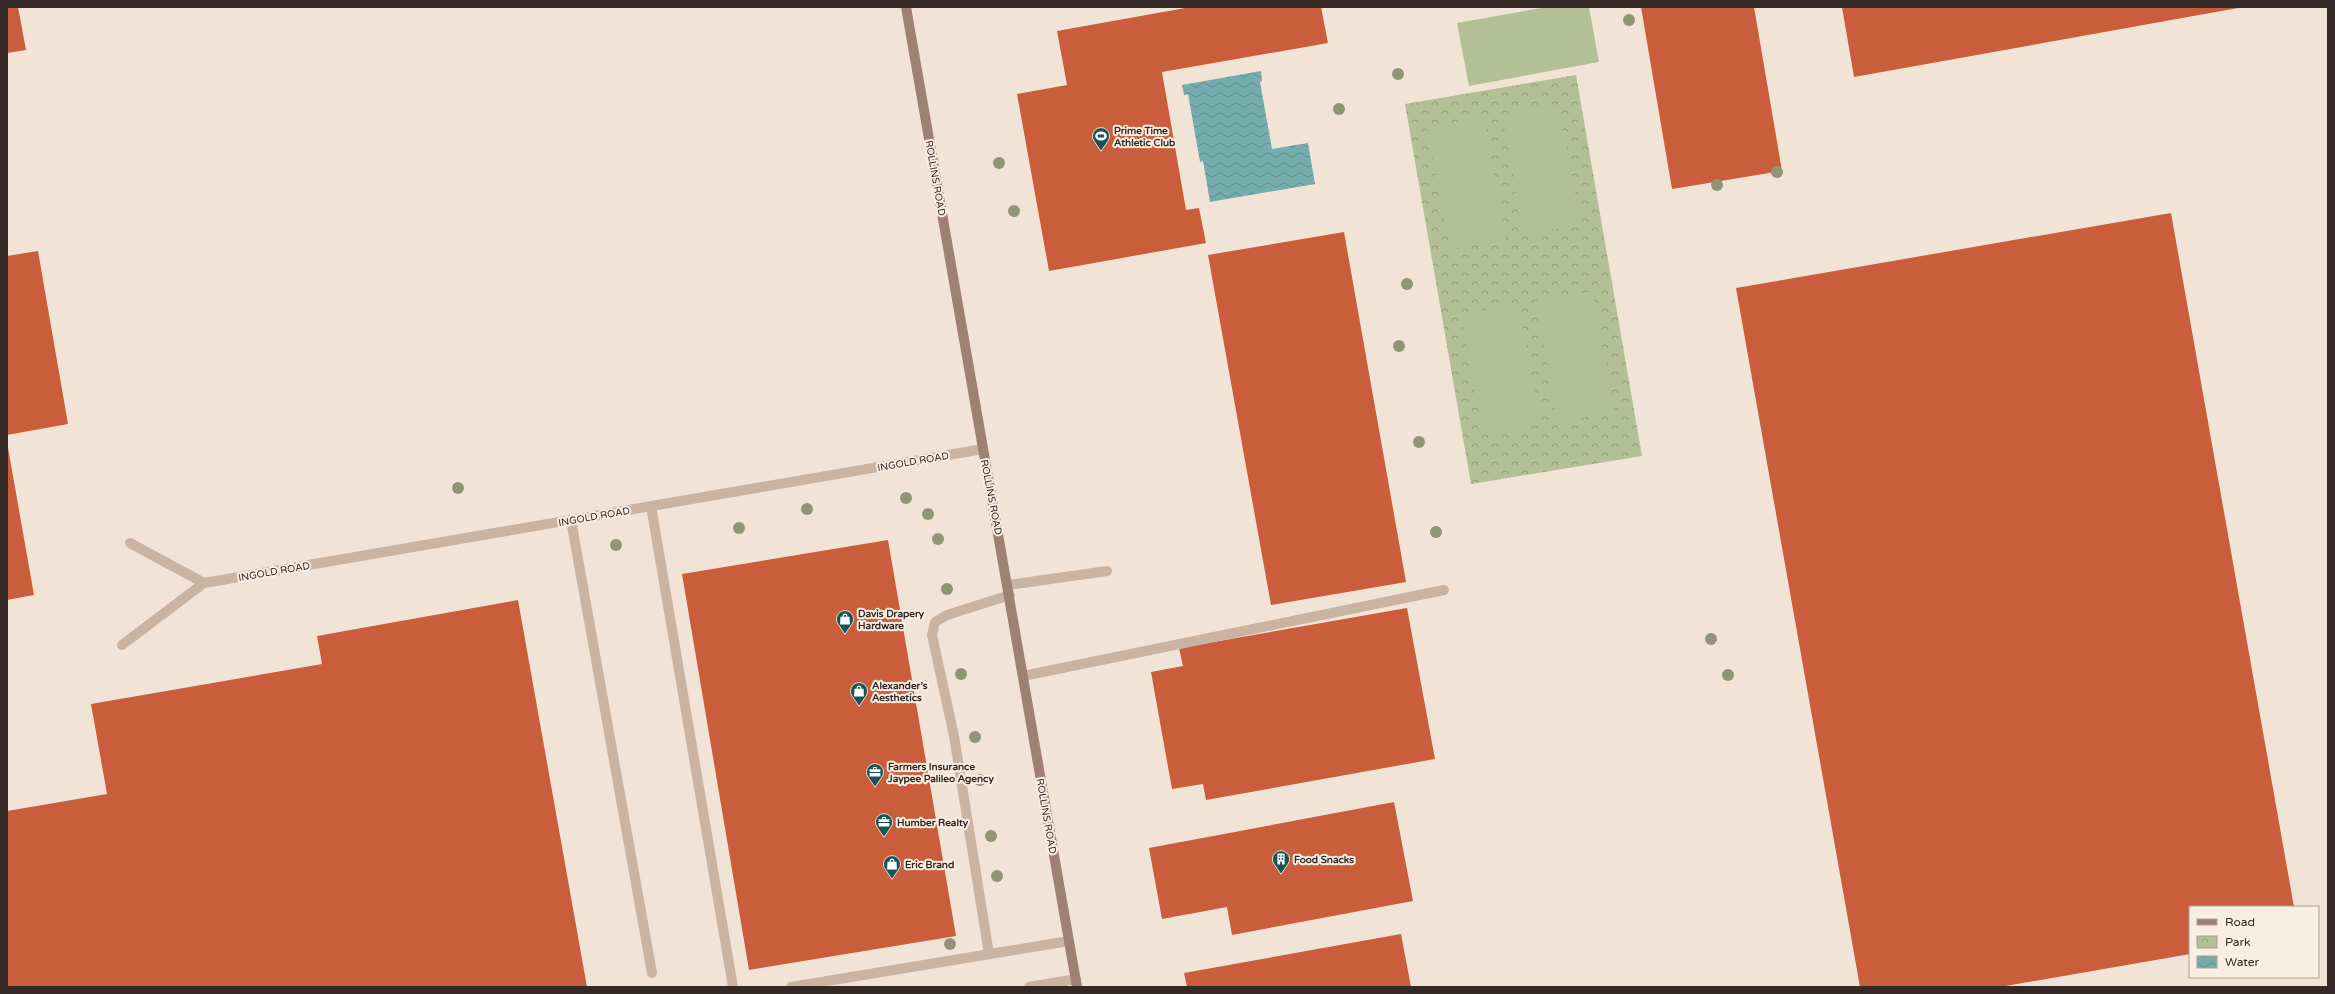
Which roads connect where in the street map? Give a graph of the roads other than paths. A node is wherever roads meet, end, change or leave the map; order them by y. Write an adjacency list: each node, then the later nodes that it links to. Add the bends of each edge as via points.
1 (906, 7): 2 (main road, ROLLINS ROAD)
2 (983, 450): 3 (street, INGOLD ROAD); 8 (main road, ROLLINS ROAD)
3 (651, 506): 4 (street, INGOLD ROAD); 16 (street)
4 (571, 520): 7 (street, INGOLD ROAD); 14 (street)
5 (130, 543): 7 (street)
6 (1107, 572): 8 (street)
7 (204, 583): 10 (street)
8 (1009, 590): 11 (main road, ROLLINS ROAD); 13 (street, via 935,622 932,635 954,736)
9 (1444, 590): 11 (street)
10 (122, 645)
11 (1023, 676): 12 (main road, ROLLINS ROAD)
12 (1069, 941): 13 (street); 15 (main road, ROLLINS ROAD)
13 (989, 954): 17 (street)
14 (652, 973)
15 (1077, 983): 18 (street)
16 (733, 987)
17 (791, 987)
18 (1029, 987)

